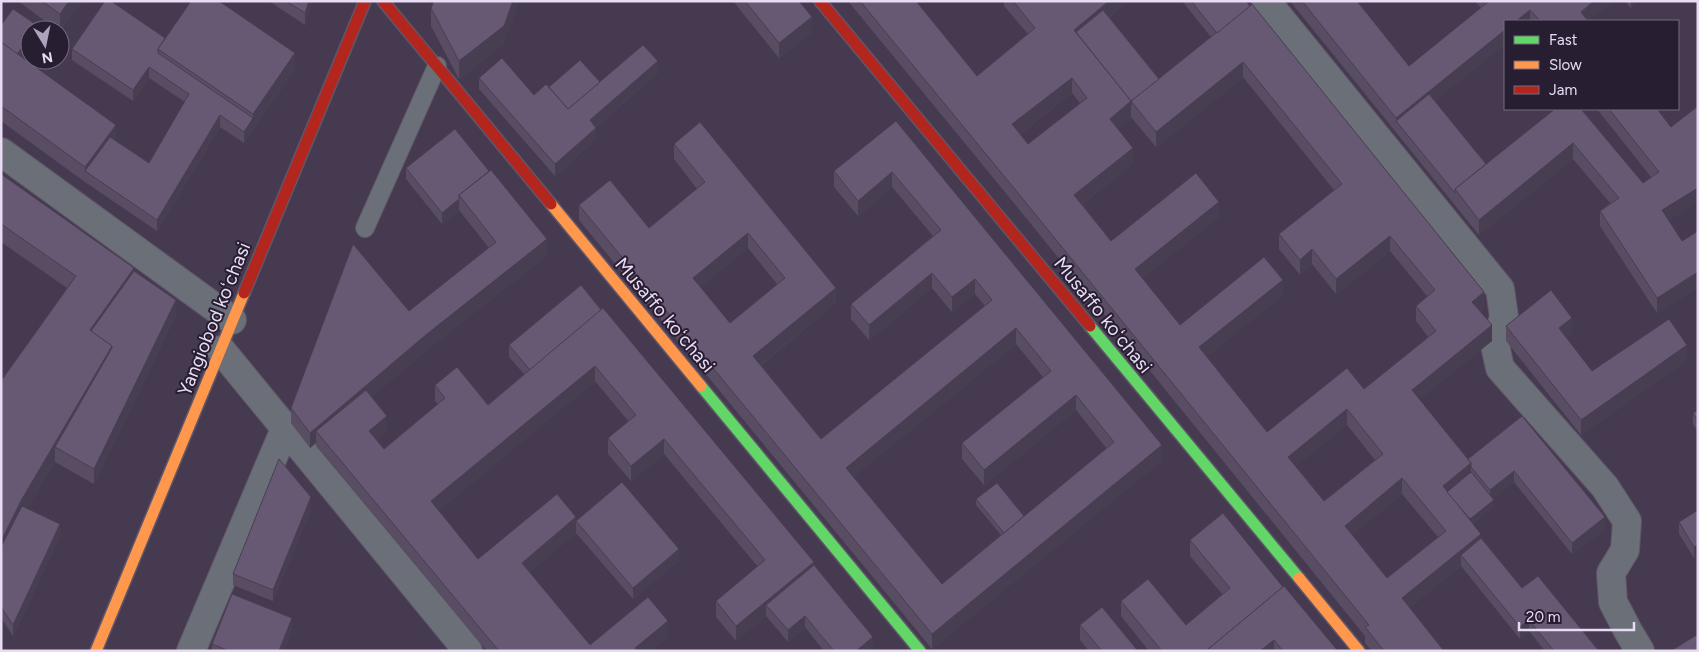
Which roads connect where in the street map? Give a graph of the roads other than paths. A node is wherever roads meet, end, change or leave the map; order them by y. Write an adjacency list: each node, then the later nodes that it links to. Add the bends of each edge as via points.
1 (365, 1): 8 (street, Yangiobod koʻchasi)
2 (383, 1): 5 (street, Musaffo koʻchasi)
3 (820, 1): 15 (street, Musaffo koʻchasi)
4 (1266, 1): 16 (street, via 1500,289 1504,316 1495,345 1500,368 1605,487 1627,521 1625,550 1611,573 1613,602)
5 (437, 66): 7 (lane); 14 (street, Musaffo koʻchasi)
6 (1, 152): 8 (street)
7 (365, 228)
8 (232, 320): 9 (street, Yangiobod koʻchasi)
9 (221, 350): 10 (street); 11 (street, Yangiobod koʻchasi)
10 (285, 429): 12 (street); 13 (street)
11 (96, 651)
12 (192, 651)
13 (468, 651)
14 (920, 651)
15 (1359, 651)
16 (1640, 651)

